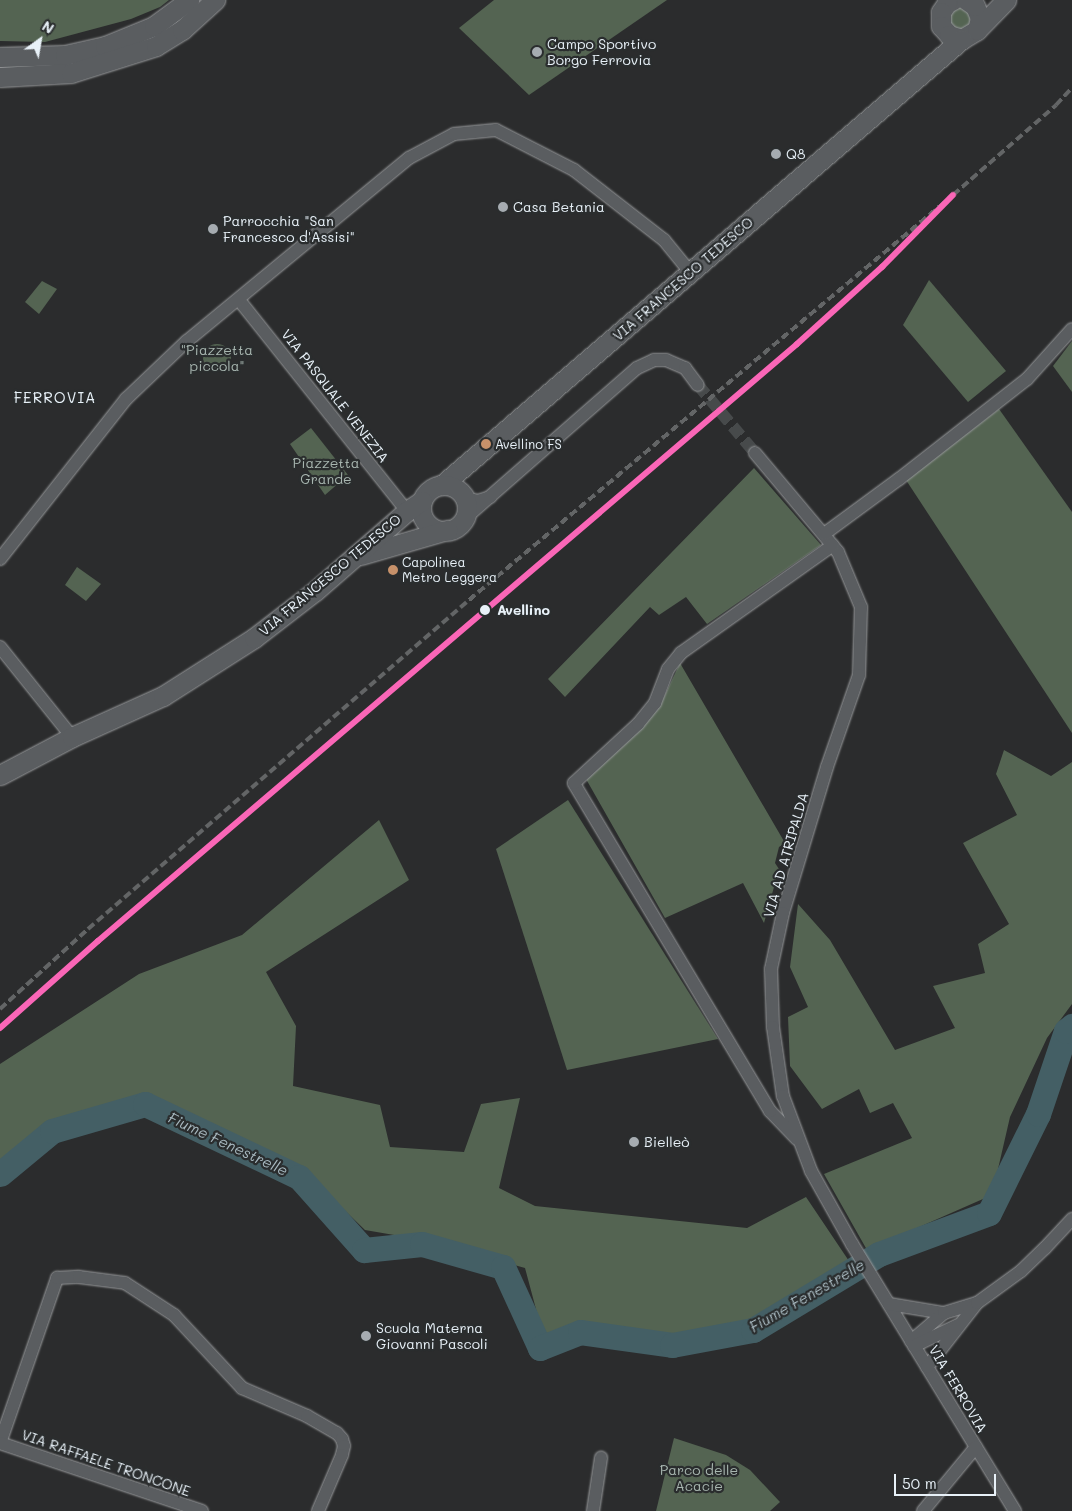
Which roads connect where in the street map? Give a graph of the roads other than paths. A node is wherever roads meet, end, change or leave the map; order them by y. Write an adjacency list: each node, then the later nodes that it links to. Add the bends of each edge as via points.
1 (189, 0): 8 (street, via 154,26 105,46 65,55)
2 (215, 0): 10 (street, via 182,30 147,49 70,73)
3 (932, 0): 6 (street)
4 (966, 0): 6 (street, VIA FRANCESCO TEDESCO, via 944,6); 7 (street, VIA FRANCESCO TEDESCO, via 979,12 980,18)
5 (1006, 0): 7 (street, VIA FRANCESCO TEDESCO)
6 (942, 25): 7 (street, via 948,35); 9 (street, VIA FRANCESCO TEDESCO, via 939,44)
7 (969, 35): 9 (street, VIA FRANCESCO TEDESCO)
8 (0, 57)
9 (922, 71): 11 (street, VIA FRANCESCO TEDESCO)
10 (0, 77)
11 (690, 272): 12 (street, via 664,240 574,170 496,130 454,134 409,158); 16 (street, VIA FRANCESCO TEDESCO, via 466,465)
12 (239, 300): 18 (street, VIA PASQUALE VENEZIA, via 365,458); 23 (street, via 187,341 126,400)
13 (1072, 329): 20 (street, via 1027,379)
14 (698, 385): 17 (street, via 685,368 666,360 654,360 637,368)
15 (756, 452): 20 (street, VIA AD ATRIPALDA)
16 (455, 491): 17 (street, via 478,501); 18 (street, via 429,490); 19 (street, via 466,514)
17 (492, 496): 19 (street)
18 (414, 506): 19 (street, via 433,528); 22 (street, VIA FRANCESCO TEDESCO)
19 (456, 526): 22 (street)
20 (824, 534): 21 (street, VIA AD ATRIPALDA)
21 (833, 545): 27 (street, VIA AD ATRIPALDA, via 861,607 859,675 827,767 770,969 772,1027 783,1096); 27 (street, via 681,653 668,668 655,703 644,717 574,783 770,1111)
22 (352, 558): 25 (street, VIA FRANCESCO TEDESCO, via 254,638 162,696)
23 (0, 559)
24 (0, 646): 25 (street)
25 (72, 738): 26 (street, VIA FRANCESCO TEDESCO)
26 (0, 776)
27 (800, 1142): 29 (street, VIA AD ATRIPALDA, via 812,1171)
28 (1072, 1219): 30 (street, via 1021,1271)
29 (876, 1283): 31 (street, VIA FERROVIA)
30 (978, 1303): 32 (street); 33 (street)
31 (889, 1304): 32 (street); 34 (street, VIA FERROVIA)
32 (944, 1312): 34 (street)
33 (964, 1321): 34 (street, via 940,1335); 35 (street)
34 (913, 1343): 35 (street, VIA FERROVIA)
35 (927, 1367): 37 (street, VIA FERROVIA)
36 (0, 1443): 39 (street, VIA RAFFAELE TRONCONE); 40 (street, via 57,1278 79,1277 125,1283 174,1315 242,1388 307,1416 337,1433 344,1446)
37 (976, 1447): 42 (street); 43 (street, VIA FERROVIA)
38 (601, 1458): 41 (street)
39 (202, 1511)
40 (318, 1511)
41 (593, 1511)
42 (923, 1511)
43 (1016, 1511)

